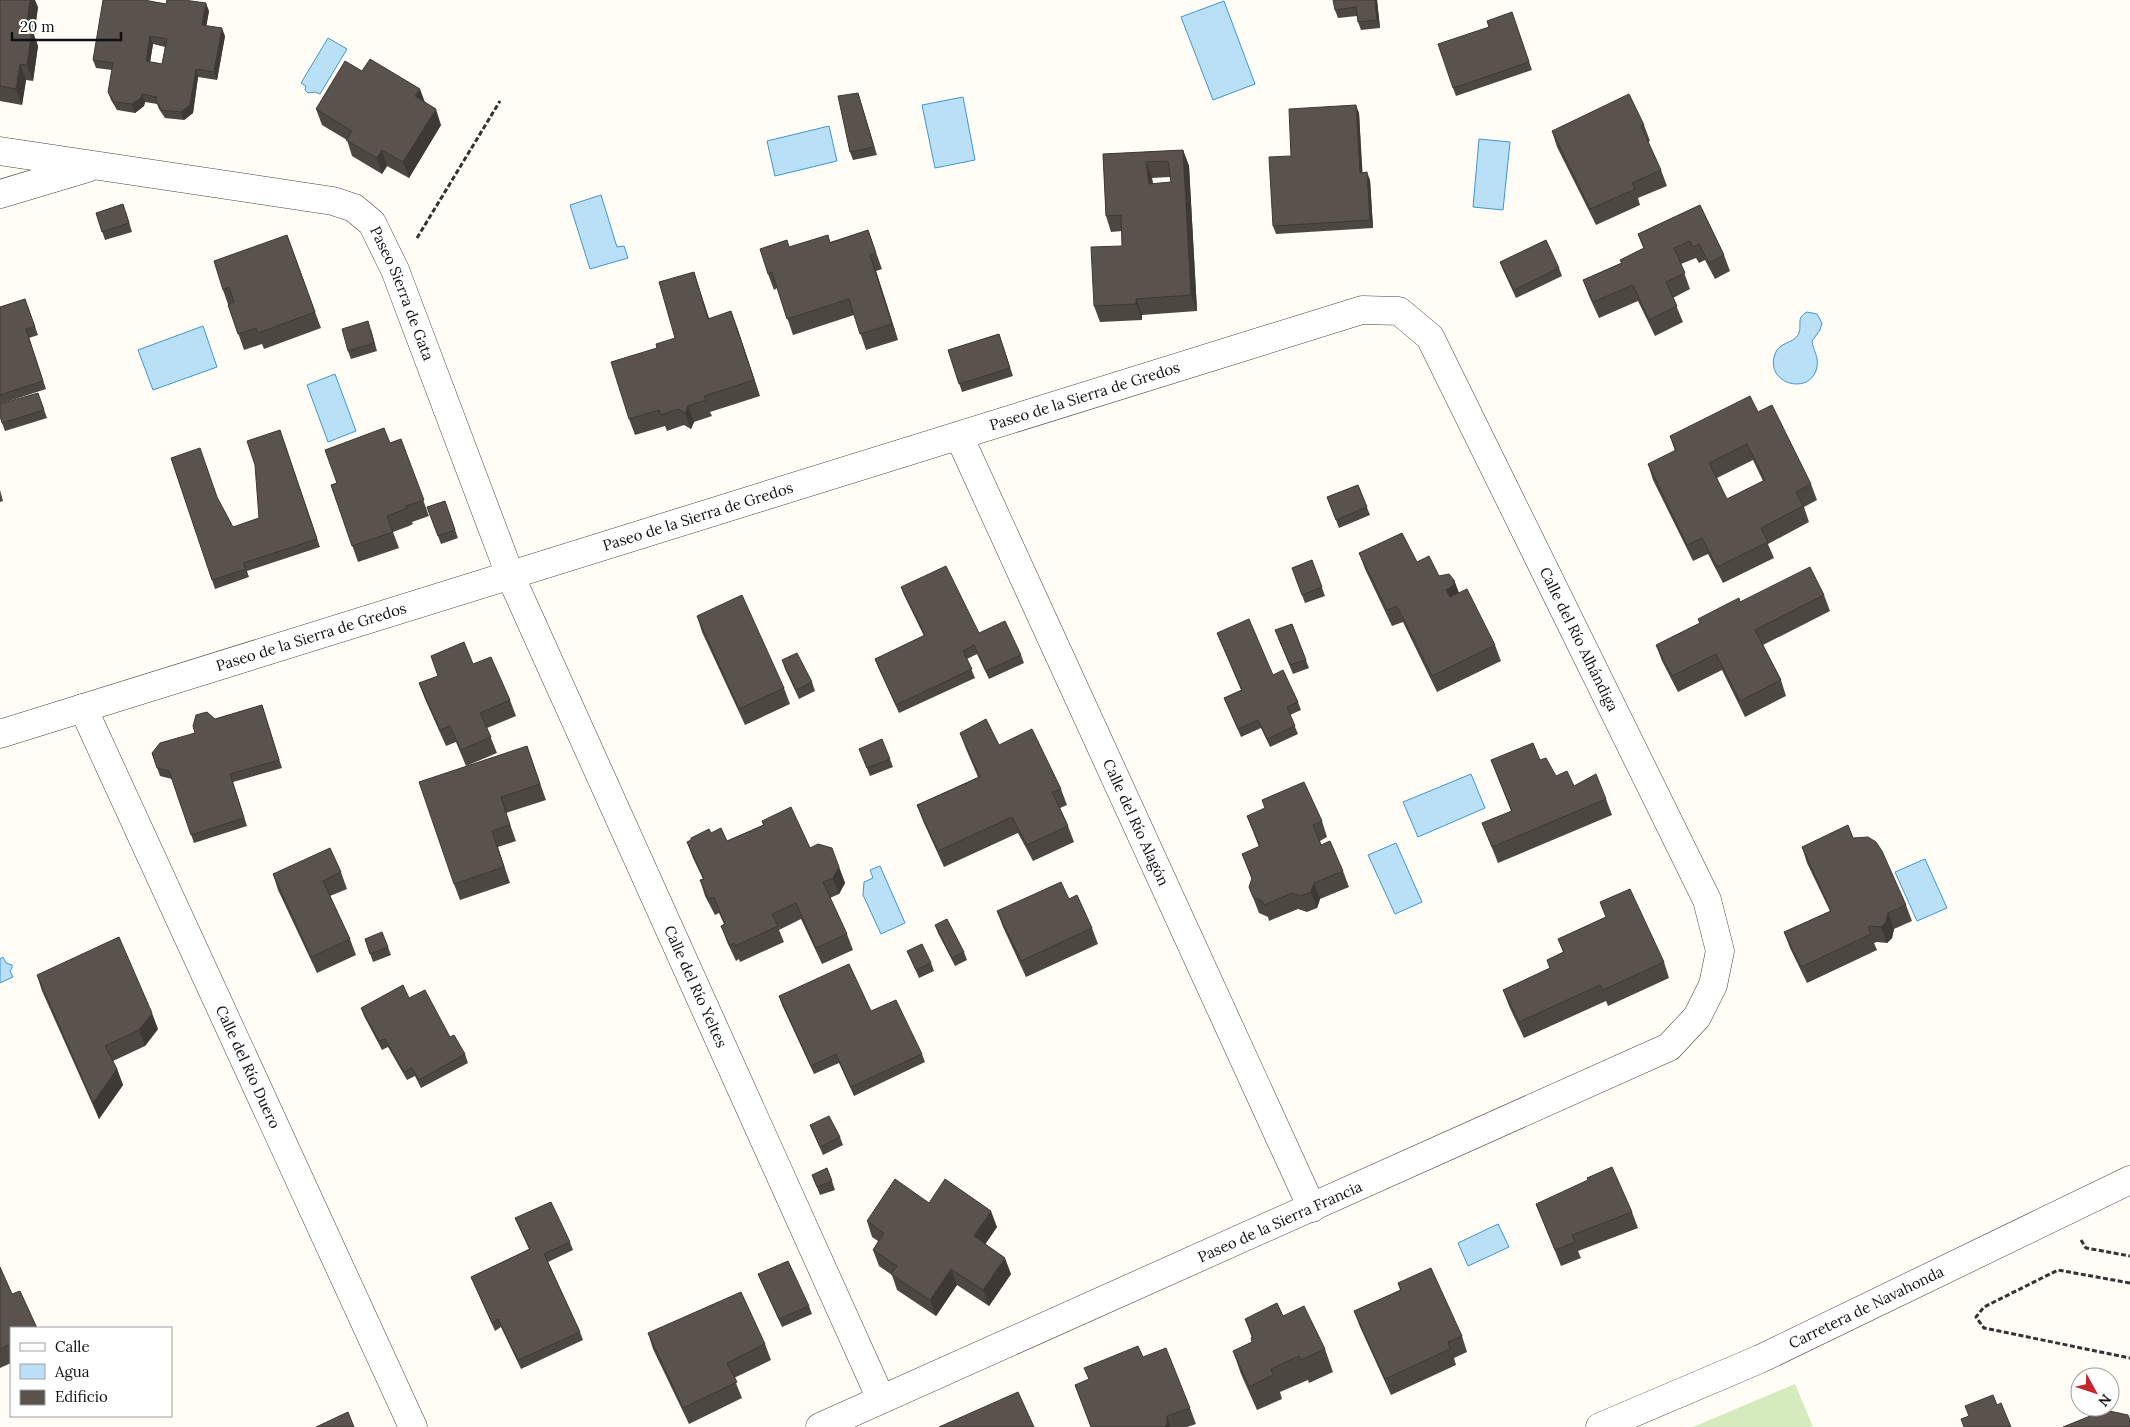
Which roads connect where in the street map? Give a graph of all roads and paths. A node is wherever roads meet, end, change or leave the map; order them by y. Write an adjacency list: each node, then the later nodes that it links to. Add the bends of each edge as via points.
1 (500, 101): 5 (path, via 418,238)
2 (0, 151): 3 (street, Paseo Sierra de Gata)
3 (95, 166): 4 (street, Paseo Sierra de Gata); 8 (street, Paseo Sierra de Gata, via 333,201 354,208 372,222 395,270)
4 (0, 194)
5 (413, 241)
6 (1399, 311): 7 (street, Paseo de la Sierra de Gredos, via 1362,310); 11 (street, Calle del Río Alhándiga, via 1430,337 1707,900 1720,951)
7 (960, 436): 8 (street, Paseo de la Sierra de Gredos); 13 (street, Calle del Río Alagón)
8 (510, 575): 9 (street, Paseo de la Sierra de Gredos); 18 (street, Calle del Río Yeltes)
9 (83, 708): 10 (street, Paseo de la Sierra de Gredos); 19 (street, Calle del Río Duero)
10 (0, 734)
11 (1713, 985): 13 (street, Paseo de la Sierra Francia, via 1697,1017 1669,1047)
12 (2130, 1180): 21 (street, Carretera de Navahonda, via 1760,1359)
13 (1312, 1208): 18 (street, Paseo de la Sierra Francia)
14 (2078, 1235): 15 (path, via 2086,1248)
15 (2130, 1256)
16 (2130, 1283): 17 (path, via 2058,1270 1984,1306 1976,1318 1984,1328)
17 (2130, 1358)
18 (881, 1399): 20 (street, Paseo de la Sierra Francia)
19 (413, 1427)
20 (820, 1427)
21 (1600, 1427)

